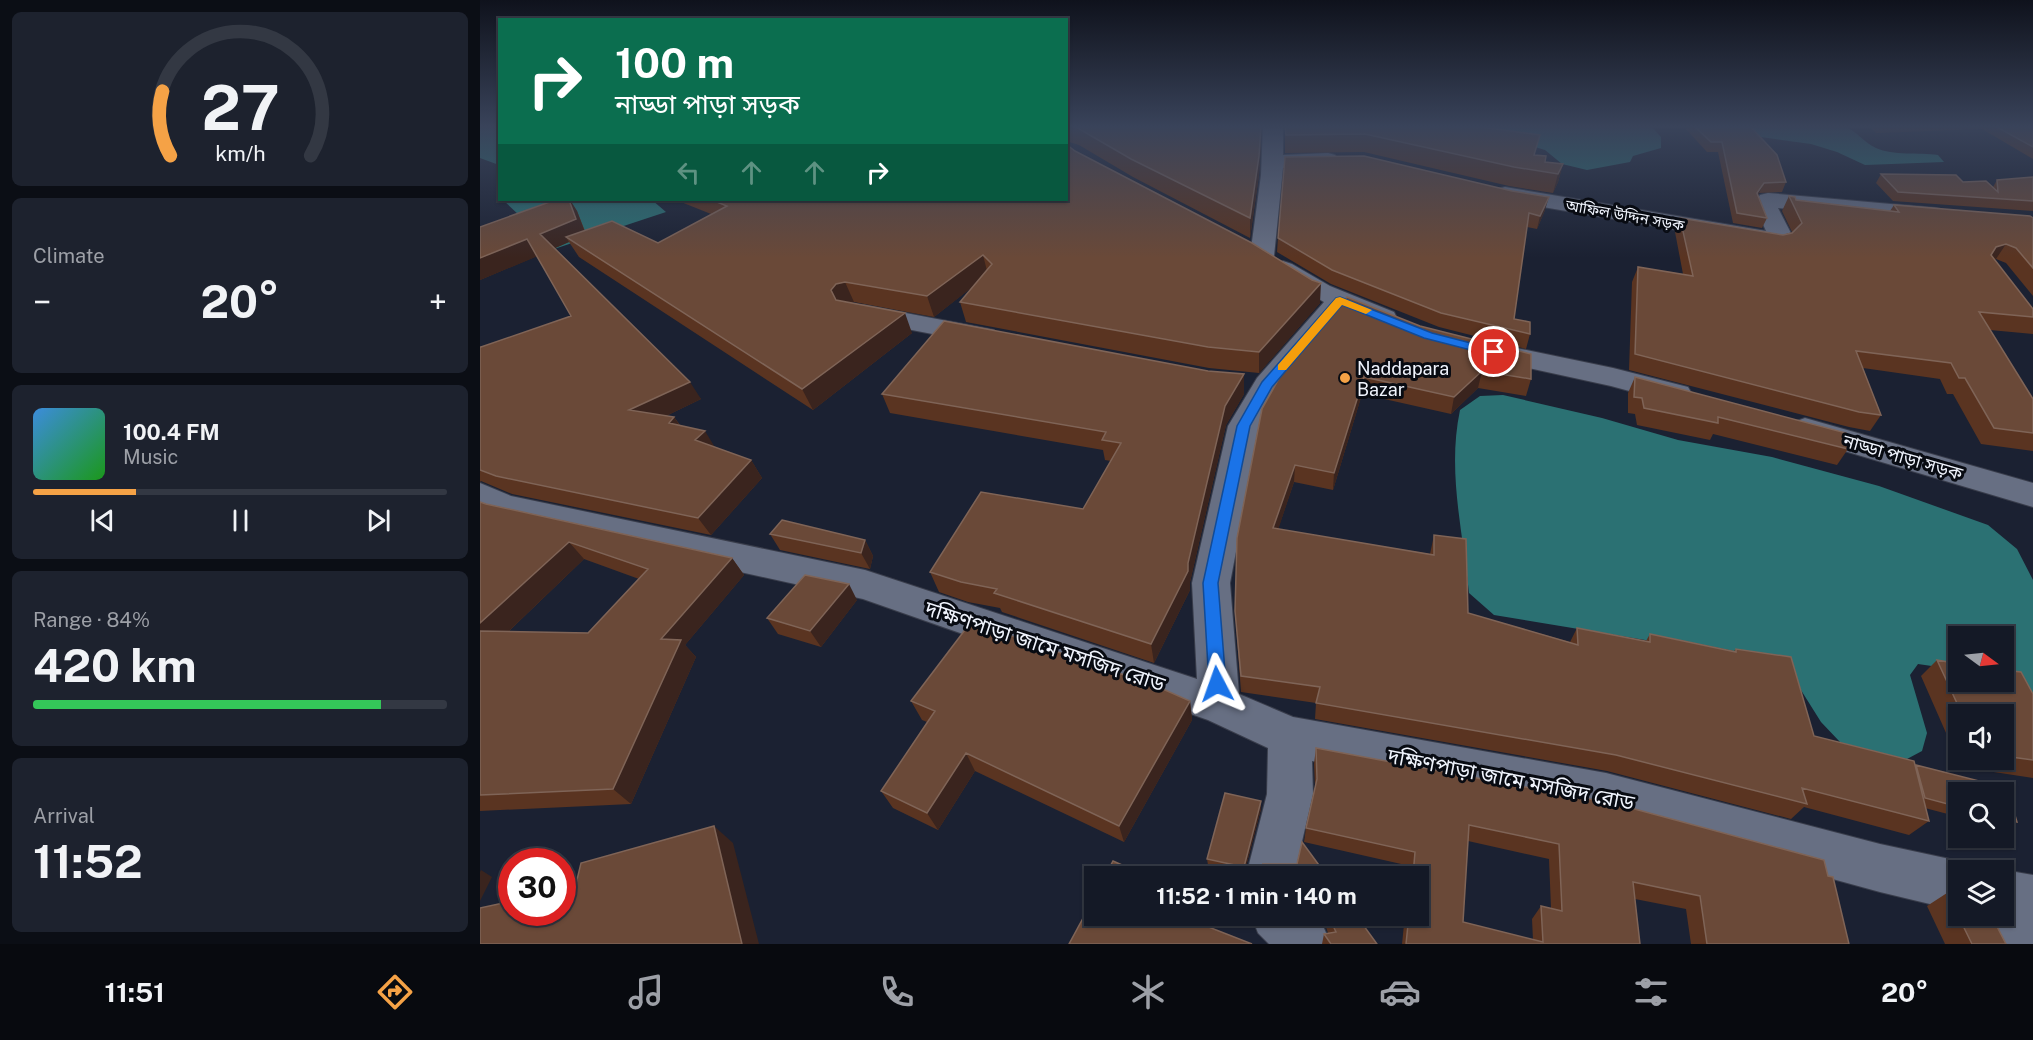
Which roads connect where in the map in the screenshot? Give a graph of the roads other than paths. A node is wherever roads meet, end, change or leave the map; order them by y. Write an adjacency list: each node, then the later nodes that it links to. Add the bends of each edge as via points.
1 (1272, 170): 4 (street, via 1252,251)
2 (1487, 189): 3 (street, আফিল উদ্দিন সড়ক, via 1776,240 1781,237 1765,204 1768,200)
3 (1958, 217)
4 (1340, 300): 6 (street); 13 (street, via 1255,384 1211,583)
5 (854, 312): 7 (street)
6 (1408, 327)
7 (1005, 340)
8 (1461, 344): 9 (street)
9 (1703, 401)
10 (1782, 423): 11 (street, নাড্ডা পাড়া সড়ক)
11 (2033, 495)
12 (488, 507): 13 (street, দক্ষিণপাড়া জামে মসজিদ রোড, via 866,585)
13 (1219, 705): 14 (street, দক্ষিণপাড়া জামে মসজিদ রোড)
14 (1290, 736): 15 (street, via 1290,794); 16 (street, দক্ষিণপাড়া জামে মসজিদ রোড, via 1606,795)
15 (1272, 866)
16 (1948, 883)
17 (2014, 897): 18 (street)
18 (2033, 900)
19 (1287, 926): 21 (street)
20 (2012, 926): 22 (street)
21 (1305, 944)
22 (2022, 944)

